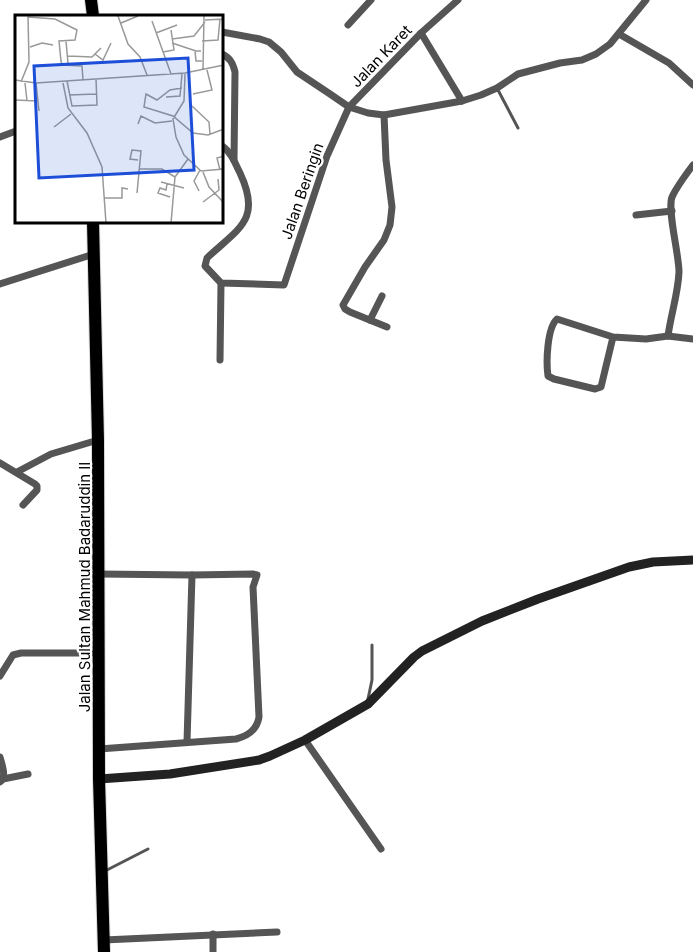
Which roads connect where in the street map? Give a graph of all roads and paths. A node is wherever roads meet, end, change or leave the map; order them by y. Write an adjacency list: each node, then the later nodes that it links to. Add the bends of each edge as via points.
1 (91, 0): 5 (highway)
2 (371, 0): 6 (street)
3 (458, 0): 8 (street, Jalan Karet)
4 (646, 0): 9 (street)
5 (93, 15)
6 (348, 25)
7 (224, 32): 14 (street, via 269,42 297,72)
8 (421, 33): 13 (street); 14 (street, Jalan Karet)
9 (619, 34): 11 (street, via 669,63); 12 (street, via 596,54 518,74)
10 (224, 55): 20 (street, via 235,72)
11 (693, 85)
12 (497, 88): 13 (street); 16 (lane)
13 (462, 101): 15 (street)
14 (350, 107): 15 (street); 26 (street, Jalan Beringin, via 327,156 284,285)
15 (384, 115): 29 (street, via 393,207 390,225 344,305)
16 (518, 128)
17 (15, 131): 18 (street)
18 (0, 137)
19 (224, 147): 20 (street)
20 (234, 161): 26 (street, via 250,206 244,224 205,262)
21 (693, 165): 22 (street, via 672,197)
22 (672, 211): 23 (street); 31 (street, via 679,269)
23 (636, 215)
24 (93, 224): 25 (highway, Jalan Sultan Mahmud Badaruddin II)
25 (94, 254): 27 (street); 35 (highway, Jalan Sultan Mahmud Badaruddin II)
26 (221, 283): 34 (street)
27 (0, 285)
28 (382, 296): 29 (street)
29 (369, 320): 30 (street)
30 (387, 327)
31 (668, 336): 32 (street); 33 (street)
32 (613, 337): 32 (street, via 601,387 548,376 550,335 557,319)
33 (693, 339)
34 (220, 360)
35 (99, 440): 37 (street, via 51,454); 40 (highway, Jalan Sultan Mahmud Badaruddin II)
36 (0, 463): 37 (street)
37 (17, 472): 38 (street, via 37,486)
38 (24, 505)
39 (693, 560): 45 (street, via 629,567 482,621 422,651)
40 (99, 573): 41 (street); 43 (highway, Jalan Sultan Mahmud Badaruddin II)
41 (192, 575): 47 (street); 47 (street, via 257,575 253,587 259,717 255,729 244,737)
42 (372, 645): 45 (lane)
43 (98, 653): 44 (street, via 21,653 13,655); 48 (highway, Jalan Sultan Mahmud Badaruddin II)
44 (0, 676)
45 (368, 704): 46 (street)
46 (305, 740): 51 (street, via 259,760 170,774); 54 (street)
47 (187, 742): 48 (street)
48 (99, 749): 51 (highway, Jalan Sultan Mahmud Badaruddin II)
49 (0, 757): 52 (street)
50 (28, 774): 52 (street)
51 (99, 779): 55 (highway, Jalan Sultan Mahmud Badaruddin II)
52 (2, 780)
53 (148, 849): 55 (lane)
54 (381, 849)
55 (101, 873): 58 (highway, Jalan Sultan Mahmud Badaruddin II)
56 (277, 932): 57 (street)
57 (213, 934): 58 (street); 59 (street)
58 (104, 946)
59 (213, 952)

